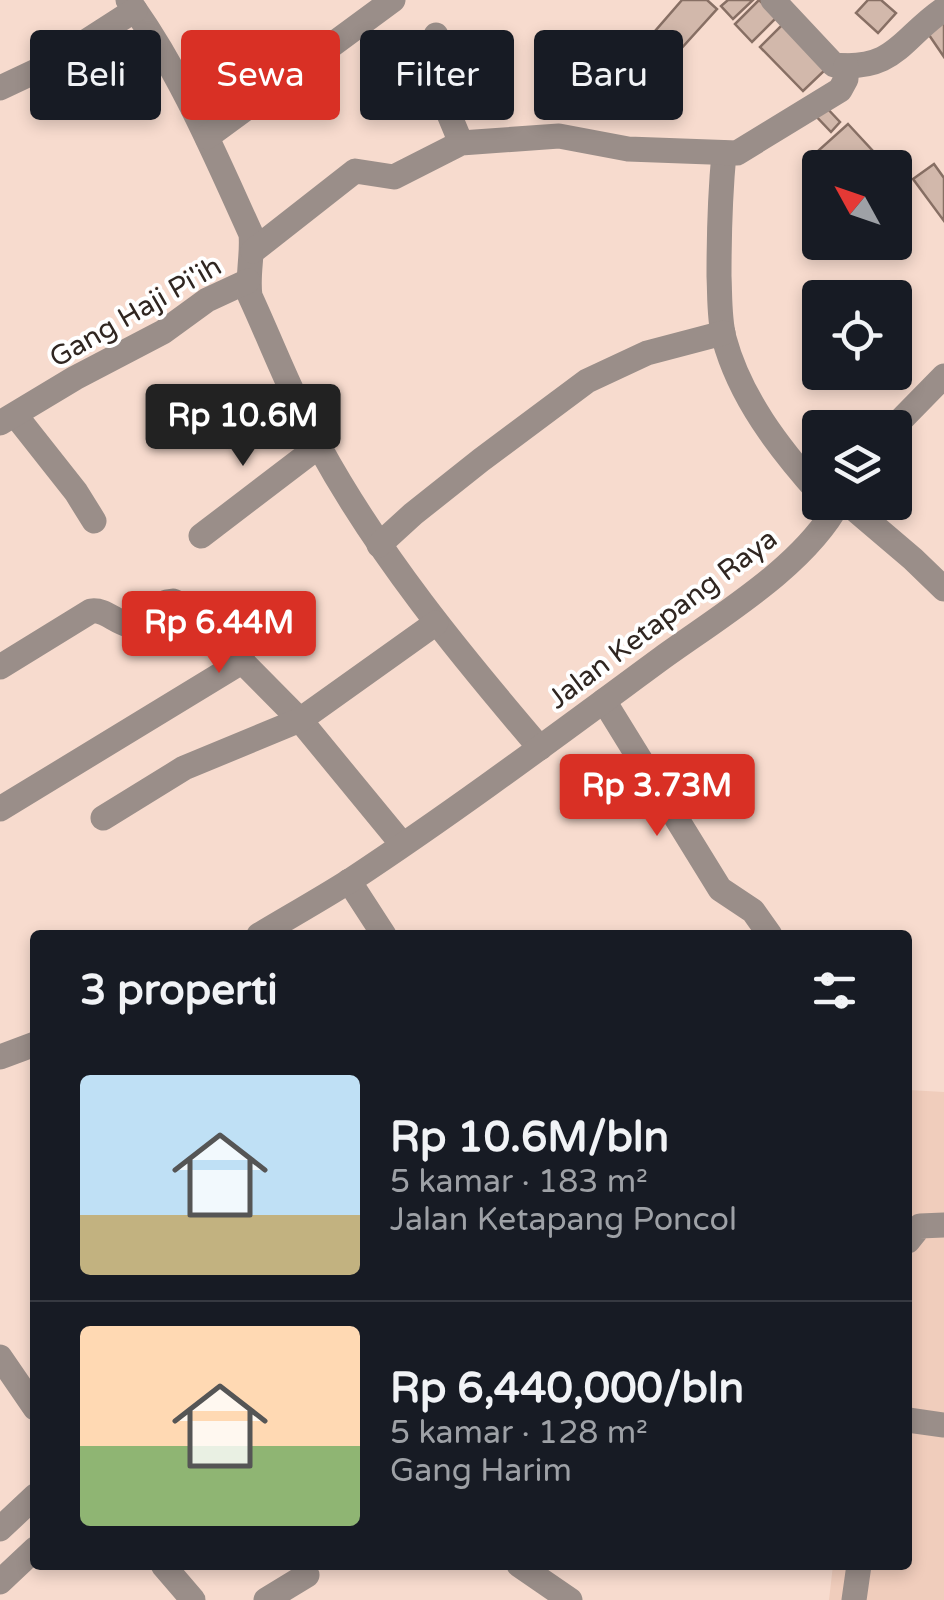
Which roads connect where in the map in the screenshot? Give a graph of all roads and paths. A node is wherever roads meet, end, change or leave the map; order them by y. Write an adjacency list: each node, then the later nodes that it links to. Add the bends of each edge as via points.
1 (393, 0): 8 (street)
2 (773, 0): 5 (street, via 834,65)
3 (132, 5): 6 (street, via 51,64); 8 (street)
4 (930, 10): 5 (street, via 886,59)
5 (846, 66): 10 (street, via 840,90 753,145)
6 (0, 88)
7 (451, 120): 9 (street)
8 (207, 138): 11 (street)
9 (461, 143): 10 (street, via 559,136 628,149); 11 (street, via 394,177 354,170)
10 (724, 154): 13 (street)
11 (253, 250): 12 (street)
12 (248, 281): 16 (street, Gang Haji Pi'ih); 17 (street)
13 (723, 333): 18 (street, via 744,390 773,438); 23 (street, via 647,353 588,381)
14 (944, 376): 15 (street)
15 (911, 410)
16 (8, 420): 21 (street, via 76,492)
17 (319, 446): 22 (street); 23 (street)
18 (802, 468)
19 (822, 520): 28 (street, Jalan Ketapang Raya, via 773,576)
20 (859, 520): 24 (street)
21 (94, 521)
22 (201, 536)
23 (379, 545): 25 (street)
24 (944, 588)
25 (436, 624): 29 (street); 30 (street)
26 (243, 661): 27 (street, via 173,601 129,625 91,611); 29 (street); 31 (street)
27 (0, 667)
28 (604, 700): 30 (street, Jalan Ketapang Raya); 37 (street, via 720,888)
29 (300, 720): 32 (street, via 184,768); 33 (street)
30 (540, 748): 33 (street, Jalan Ketapang Raya)
31 (0, 808)
32 (103, 818)
33 (402, 844): 34 (street, Jalan Ketapang Raya)
34 (349, 881): 35 (street, Jalan Ketapang Raya); 36 (street)
35 (267, 930)
36 (381, 930)
37 (766, 930)
38 (30, 1046): 39 (street)
39 (0, 1057)
40 (944, 1224): 41 (street, via 920,1226)
41 (912, 1235)
42 (0, 1356): 43 (street)
43 (30, 1401)
44 (912, 1421): 45 (street)
45 (944, 1425)
46 (30, 1501): 47 (street)
47 (0, 1529)
48 (30, 1554): 53 (street)
49 (167, 1570): 54 (street)
50 (526, 1570): 56 (street)
51 (858, 1570): 57 (street)
52 (307, 1575): 55 (street)
53 (0, 1582)
54 (193, 1600)
55 (266, 1600)
56 (570, 1600)
57 (854, 1600)

